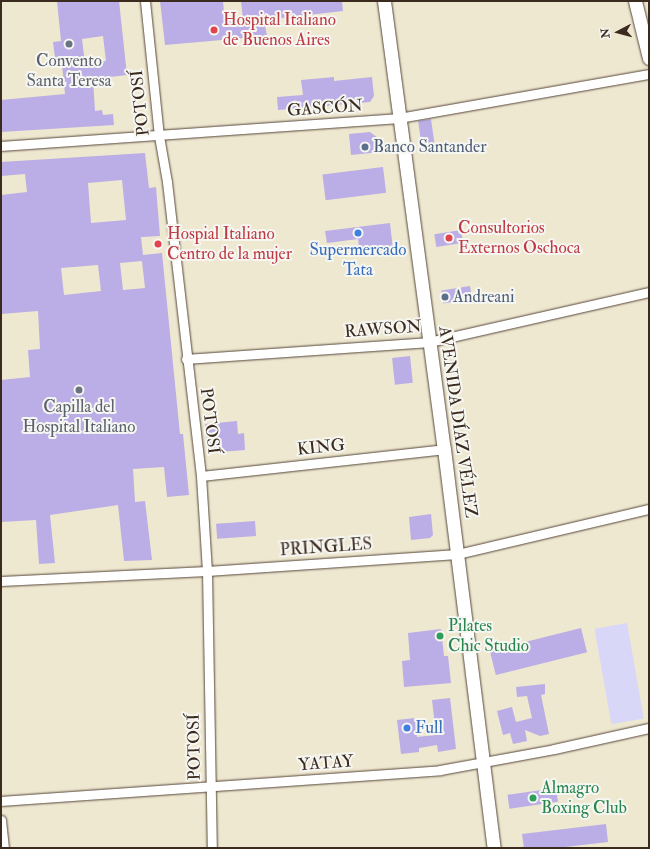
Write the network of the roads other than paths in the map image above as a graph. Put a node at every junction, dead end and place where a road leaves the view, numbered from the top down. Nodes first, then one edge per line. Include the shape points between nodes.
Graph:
1 (146, 1) edge
2 (384, 1) edge
3 (635, 1) edge
4 (649, 58) edge
5 (649, 74) edge
6 (399, 118) junction
7 (158, 136) junction
8 (1, 146) edge
9 (649, 292) edge
10 (429, 342) junction
11 (186, 359) junction
12 (444, 449) junction
13 (201, 476) junction
14 (649, 509) edge
15 (457, 554) junction
16 (207, 571) junction
17 (1, 581) edge
18 (649, 728) edge
19 (483, 763) junction
20 (210, 788) junction
21 (1, 800) edge
22 (1, 820) edge
23 (4, 848) edge
24 (212, 848) edge
25 (494, 848) edge

1 - 7 street, POTOSÍ
2 - 6 main road, AVENIDA DÍAZ VÉLEZ
3 - 4 main road
5 - 6 street, GASCÓN
6 - 7 street, GASCÓN
6 - 10 main road, AVENIDA DÍAZ VÉLEZ
7 - 8 street, GASCÓN
7 - 11 street, POTOSÍ via 167,182
9 - 10 street, RAWSON
10 - 11 street, RAWSON
10 - 12 main road, AVENIDA DÍAZ VÉLEZ
11 - 13 street, POTOSÍ
12 - 13 street, KING
12 - 15 main road, AVENIDA DÍAZ VÉLEZ
13 - 16 street, POTOSÍ
14 - 15 street, PRINGLES
15 - 16 street, PRINGLES
15 - 19 main road, AVENIDA DÍAZ VÉLEZ
16 - 17 street, PRINGLES
16 - 20 street, POTOSÍ
18 - 19 street, YATAY
19 - 20 street, YATAY via 391,775
19 - 25 main road, AVENIDA DÍAZ VÉLEZ
20 - 21 street, YATAY
20 - 24 street, POTOSÍ
22 - 23 street

